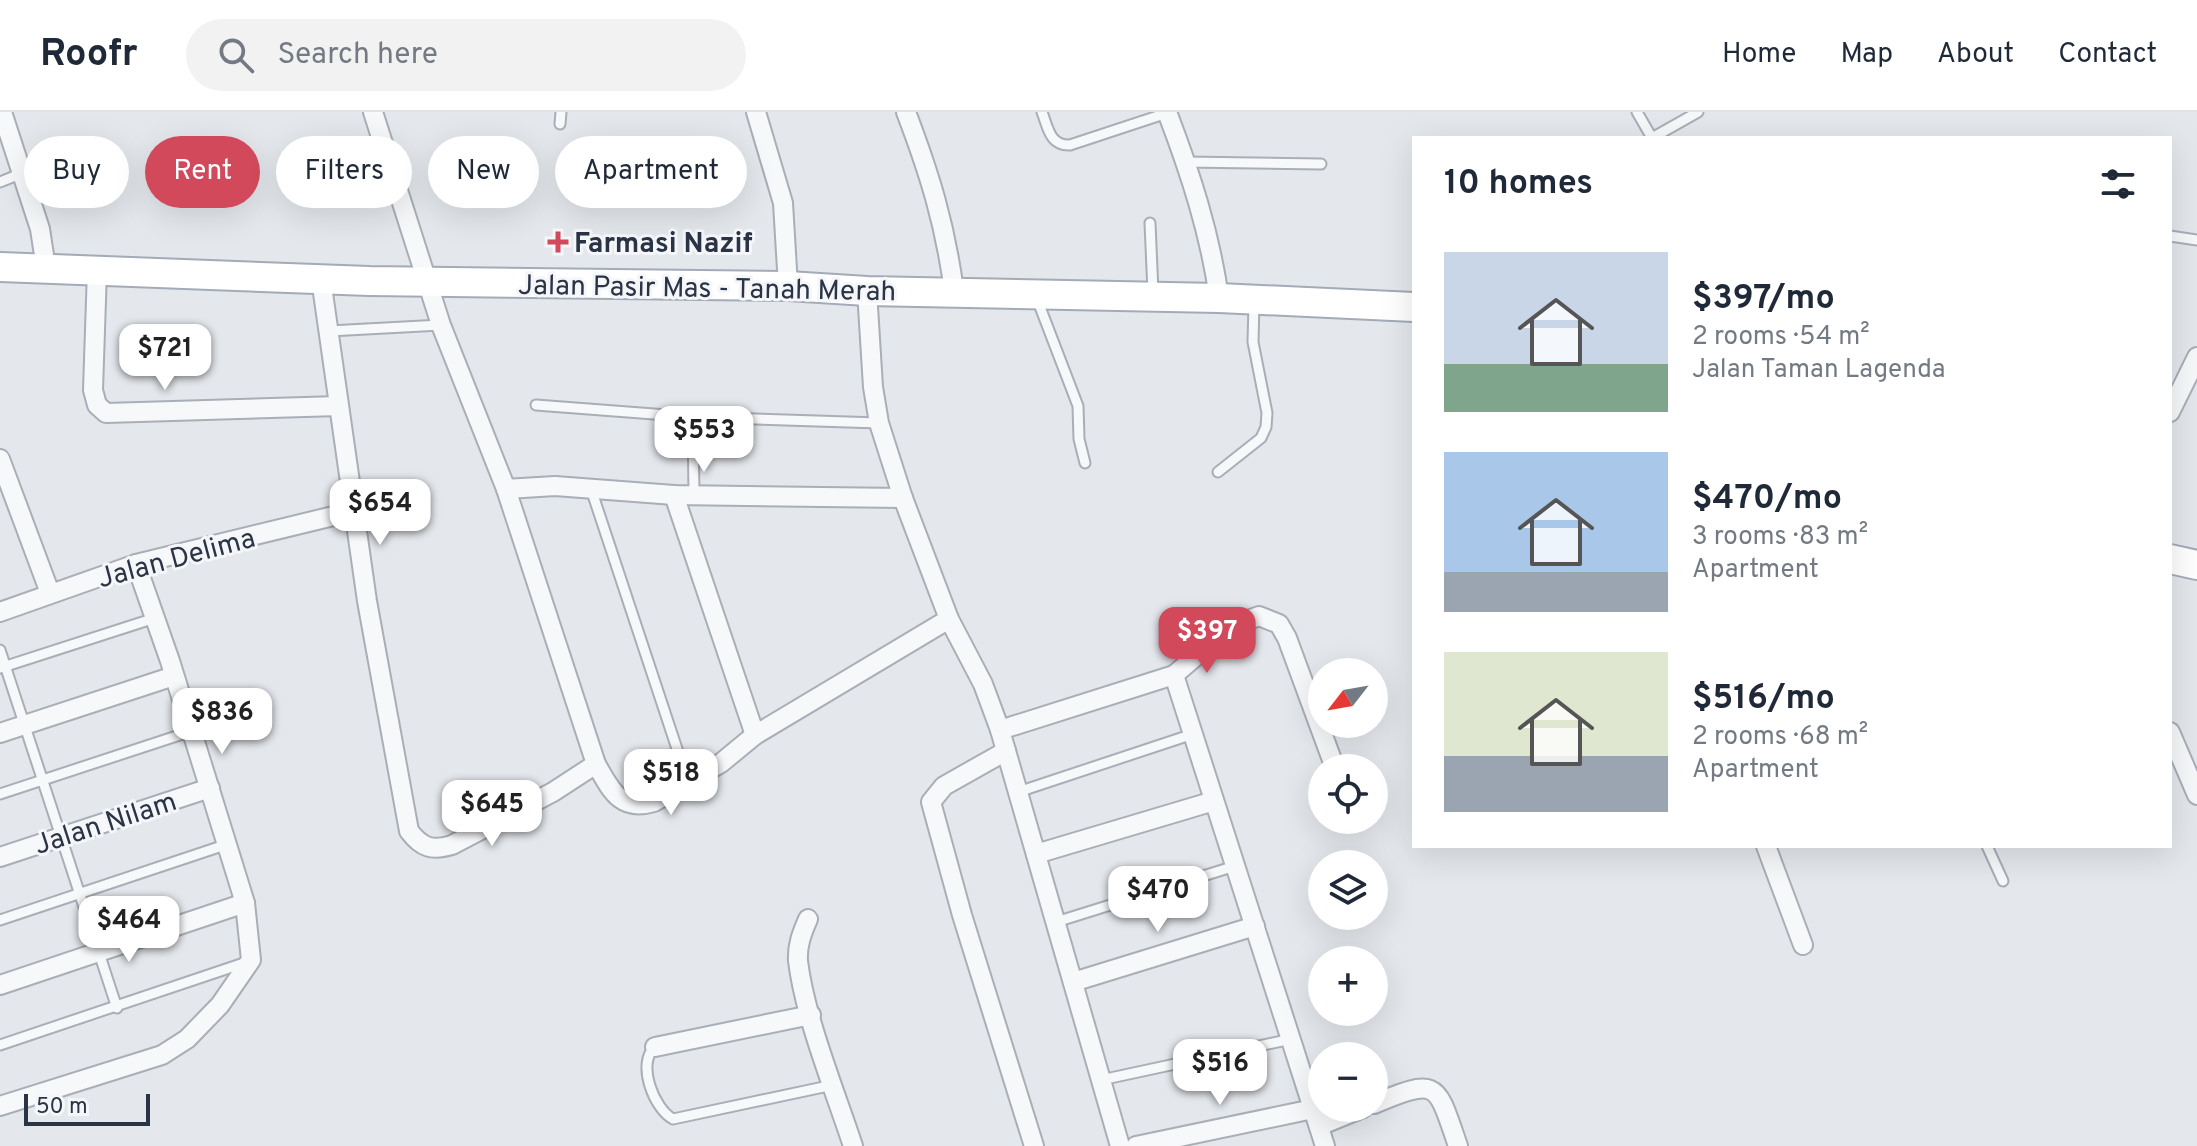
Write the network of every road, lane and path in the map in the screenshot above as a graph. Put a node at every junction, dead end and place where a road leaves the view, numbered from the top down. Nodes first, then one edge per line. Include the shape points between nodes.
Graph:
1 (2, 112) edge
2 (373, 112) edge
3 (561, 112) edge
4 (756, 112) edge
5 (906, 112) edge
6 (1042, 112) edge
7 (1637, 112) edge
8 (1698, 112) edge
9 (1167, 113) edge
10 (560, 124) dead end
11 (1651, 136) edge
12 (1656, 136) edge
13 (1186, 162) junction
14 (1321, 164) dead end
15 (20, 174) junction
16 (0, 182) edge
17 (1150, 223) dead end
18 (2172, 236) edge
19 (2197, 240) edge
20 (0, 267) edge
21 (46, 268) junction
22 (97, 270) junction
23 (321, 279) junction
24 (429, 282) junction
25 (788, 286) junction
26 (867, 291) junction
27 (954, 291) junction
28 (1034, 293) junction
29 (1153, 296) junction
30 (1219, 298) junction
31 (1254, 299) junction
32 (1412, 307) edge
33 (441, 325) junction
34 (329, 331) junction
35 (2197, 357) edge
36 (536, 405) dead end
37 (339, 406) junction
38 (2172, 408) edge
39 (693, 417) junction
40 (879, 423) junction
41 (0, 459) edge
42 (1085, 463) dead end
43 (1218, 472) dead end
44 (506, 489) junction
45 (591, 489) junction
46 (674, 495) junction
47 (694, 495) junction
48 (903, 498) junction
49 (354, 511) junction
50 (2172, 559) edge
51 (136, 564) junction
52 (2197, 565) edge
53 (50, 593) junction
54 (0, 612) edge
55 (155, 618) junction
56 (949, 619) junction
57 (0, 650) edge
58 (3, 668) edge
59 (1174, 675) junction
60 (174, 676) junction
61 (25, 726) junction
62 (1000, 730) junction
63 (192, 731) junction
64 (0, 733) edge
65 (1193, 734) junction
66 (755, 735) junction
67 (2172, 737) edge
68 (1006, 751) junction
69 (1330, 754) edge
70 (596, 764) junction
71 (43, 781) junction
72 (688, 782) junction
73 (210, 788) junction
74 (1018, 792) junction
75 (0, 794) edge
76 (2197, 795) edge
77 (1214, 801) junction
78 (61, 837) junction
79 (228, 844) junction
80 (1767, 848) edge
81 (1988, 848) edge
82 (1036, 854) junction
83 (0, 857) edge
84 (1235, 866) junction
85 (2003, 881) dead end
86 (78, 893) junction
87 (245, 903) junction
88 (808, 919) dead end
89 (0, 920) edge
90 (1056, 922) junction
91 (1255, 926) junction
92 (1803, 945) dead end
93 (98, 952) junction
94 (251, 960) junction
95 (1073, 982) junction
96 (0, 985) edge
97 (117, 1008) junction
98 (811, 1015) junction
99 (1291, 1039) junction
100 (0, 1045) edge
101 (655, 1047) joint
102 (1101, 1080) junction
103 (833, 1085) junction
104 (1308, 1093) edge
105 (1388, 1098) edge
106 (0, 1106) edge
107 (1308, 1119) edge
108 (1317, 1122) edge
109 (853, 1146) edge
110 (1034, 1146) edge
111 (1120, 1146) edge
112 (1136, 1146) edge
113 (1325, 1146) edge
114 (1458, 1146) edge

1 - 15 street
2 - 24 street
3 - 10 lane
4 - 25 street via 783,203
5 - 27 street via 946,234
6 - 9 lane via 1050,135 1061,146
7 - 11 lane
8 - 12 lane
9 - 13 street
13 - 14 lane
13 - 30 street via 1213,255
15 - 16 lane
15 - 21 street via 40,229
17 - 29 lane
18 - 19 lane
20 - 21 main road, Jalan Pasir Mas - Tanah Merah
21 - 22 main road, Jalan Pasir Mas - Tanah Merah
22 - 23 main road, Jalan Pasir Mas - Tanah Merah
22 - 37 street via 93,390 106,413
23 - 24 main road, Jalan Pasir Mas - Tanah Merah
23 - 34 street
24 - 25 main road, Jalan Pasir Mas - Tanah Merah
24 - 33 street
25 - 26 main road, Jalan Pasir Mas - Tanah Merah
26 - 27 main road, Jalan Pasir Mas - Tanah Merah
26 - 40 street
27 - 28 main road, Jalan Pasir Mas - Tanah Merah
28 - 29 main road, Jalan Pasir Mas - Tanah Merah
28 - 42 lane via 1078,406
29 - 30 main road, Jalan Pasir Mas - Tanah Merah
30 - 31 main road, Jalan Pasir Mas - Tanah Merah
31 - 32 main road, Jalan Pasir Mas - Tanah Merah
31 - 43 lane via 1253,342 1266,427 1261,438
33 - 34 lane
33 - 44 street
34 - 37 street
35 - 38 street
36 - 39 lane
37 - 49 street
39 - 40 lane
39 - 47 lane
40 - 48 street
41 - 53 street
44 - 45 street
44 - 70 street
45 - 46 street
45 - 72 lane
46 - 47 street
46 - 66 street
47 - 48 street
48 - 56 street
49 - 51 street, Jalan Delima
49 - 70 street via 405,819 415,839 436,850 452,845
50 - 52 main road
51 - 53 street, Jalan Delima
51 - 55 street
53 - 54 street, Jalan Delima
55 - 58 lane
55 - 60 street
56 - 62 street
56 - 66 street
57 - 58 lane
58 - 61 lane
59 - 62 street
59 - 65 street
59 - 69 street via 1230,627 1259,616 1270,618 1287,638
60 - 61 street
60 - 63 street
61 - 64 street
61 - 71 lane
62 - 68 street
63 - 71 lane
63 - 73 street
65 - 74 lane
65 - 77 street
66 - 72 street
67 - 76 street
68 - 74 street
68 - 110 street via 944,786 931,802
70 - 72 street via 612,791 633,805 654,802
71 - 75 lane
71 - 78 lane
73 - 78 street, Jalan Nilam
73 - 79 street
74 - 82 street
77 - 82 street
77 - 84 street
78 - 83 street, Jalan Nilam
78 - 86 lane
79 - 86 lane
79 - 87 street
80 - 92 street
81 - 85 lane
82 - 90 street
84 - 90 lane
84 - 91 street
86 - 89 lane
86 - 93 lane
87 - 93 street
87 - 94 street
88 - 98 street via 799,938 798,960
90 - 95 street
91 - 95 street
91 - 99 street
93 - 96 street
93 - 97 lane
94 - 97 lane
94 - 106 street via 220,1005 187,1039 162,1055
95 - 102 street
97 - 100 lane
98 - 101 street
98 - 103 street
99 - 102 lane
99 - 104 street
101 - 103 lane via 646,1064 656,1104 673,1119
102 - 111 street
103 - 109 street
105 - 114 street via 1410,1089 1431,1089 1443,1104
107 - 112 street
108 - 113 street

